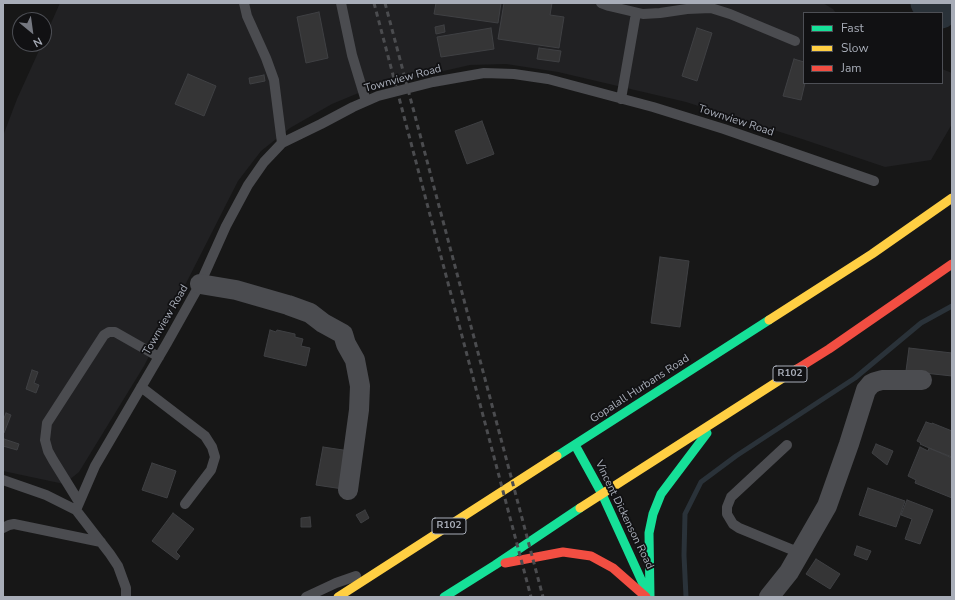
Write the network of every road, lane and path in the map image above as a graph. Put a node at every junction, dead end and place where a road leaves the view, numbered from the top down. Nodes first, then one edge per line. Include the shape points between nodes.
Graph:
1 (244, 3) edge
2 (342, 3) edge
3 (601, 3) edge
4 (636, 12) junction
5 (795, 41) dead end
6 (621, 99) junction
7 (366, 101) junction
8 (282, 143) junction
9 (874, 181) dead end
10 (952, 198) edge
11 (952, 264) edge
12 (200, 284) junction
13 (159, 357) junction
14 (922, 380) dead end
15 (141, 387) junction
16 (716, 421) junction
17 (575, 445) junction
18 (787, 445) dead end
19 (3, 480) edge
20 (348, 490) dead end
21 (602, 494) junction
22 (185, 504) dead end
23 (78, 506) junction
24 (3, 528) edge
25 (101, 542) junction
26 (800, 553) junction
27 (495, 565) junction
28 (385, 567) junction
29 (126, 597) edge
30 (306, 597) edge
31 (338, 597) edge
32 (444, 597) edge
33 (648, 597) edge
34 (769, 597) edge

1 - 8 lane via 274,80
2 - 7 lane via 352,54
3 - 4 lane
4 - 5 lane via 660,14 711,8
4 - 6 lane
6 - 7 lane, Townview Road via 548,79 484,73 432,82
6 - 9 lane, Townview Road via 724,129
7 - 8 lane, Townview Road
8 - 12 lane, Townview Road via 264,162 248,185
10 - 17 main road, Gopalall Hurbans Road / R102 via 872,254
11 - 16 main road, R102 via 829,349
12 - 13 lane, Townview Road
12 - 20 street via 236,290 288,305 310,313 343,334 355,360 360,386
13 - 15 lane, Townview Road
13 - 23 lane via 115,332 109,332 104,335 47,423 45,440 48,451
14 - 26 street via 882,380 871,384 866,390 827,506
15 - 22 lane via 205,436 212,446 215,457 211,470
15 - 23 lane, Townview Road via 95,466
16 - 21 main road, R102
16 - 33 main road via 661,494 653,514 649,533
17 - 21 main road, Vincent Dickenson Road
17 - 28 main road, Gopalall Hurbans Road / R102
18 - 26 lane via 731,497 727,514 733,524 740,528
19 - 23 lane
21 - 27 main road, R102
21 - 33 main road, Vincent Dickenson Road
23 - 25 lane
24 - 25 lane via 14,524
25 - 29 lane via 122,574
26 - 34 street
27 - 32 main road, R102
27 - 33 main road via 563,552 591,556 614,568
28 - 30 lane via 336,583
28 - 31 main road, Gopalall Hurbans Road / R102

